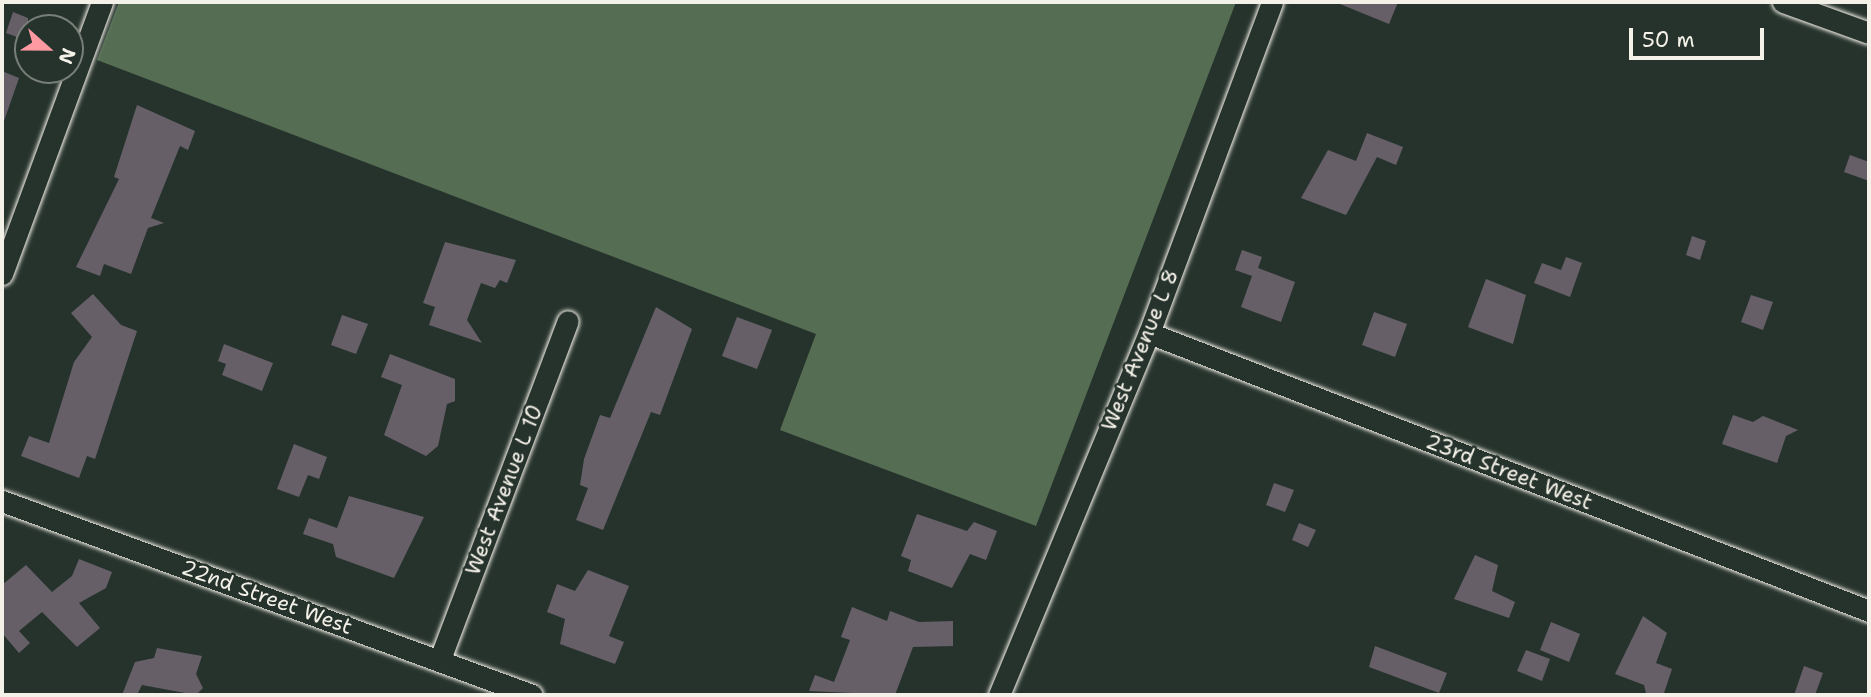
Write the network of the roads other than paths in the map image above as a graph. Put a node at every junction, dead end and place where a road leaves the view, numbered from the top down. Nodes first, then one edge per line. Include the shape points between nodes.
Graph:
1 (102, 2) edge
2 (1272, 2) edge
3 (1783, 2) edge
4 (1869, 33) edge
5 (2, 274) edge
6 (568, 321) dead end
7 (1149, 333) junction
8 (2, 501) edge
9 (1869, 611) edge
10 (440, 659) junction
11 (532, 695) edge
12 (999, 695) edge

1 - 5 street
2 - 7 street, West Avenue L 8
3 - 4 street
6 - 10 street, West Avenue L 10
7 - 9 street, 23rd Street West
7 - 12 street, West Avenue L 8
8 - 10 street, 22nd Street West
10 - 11 street, 22nd Street West

